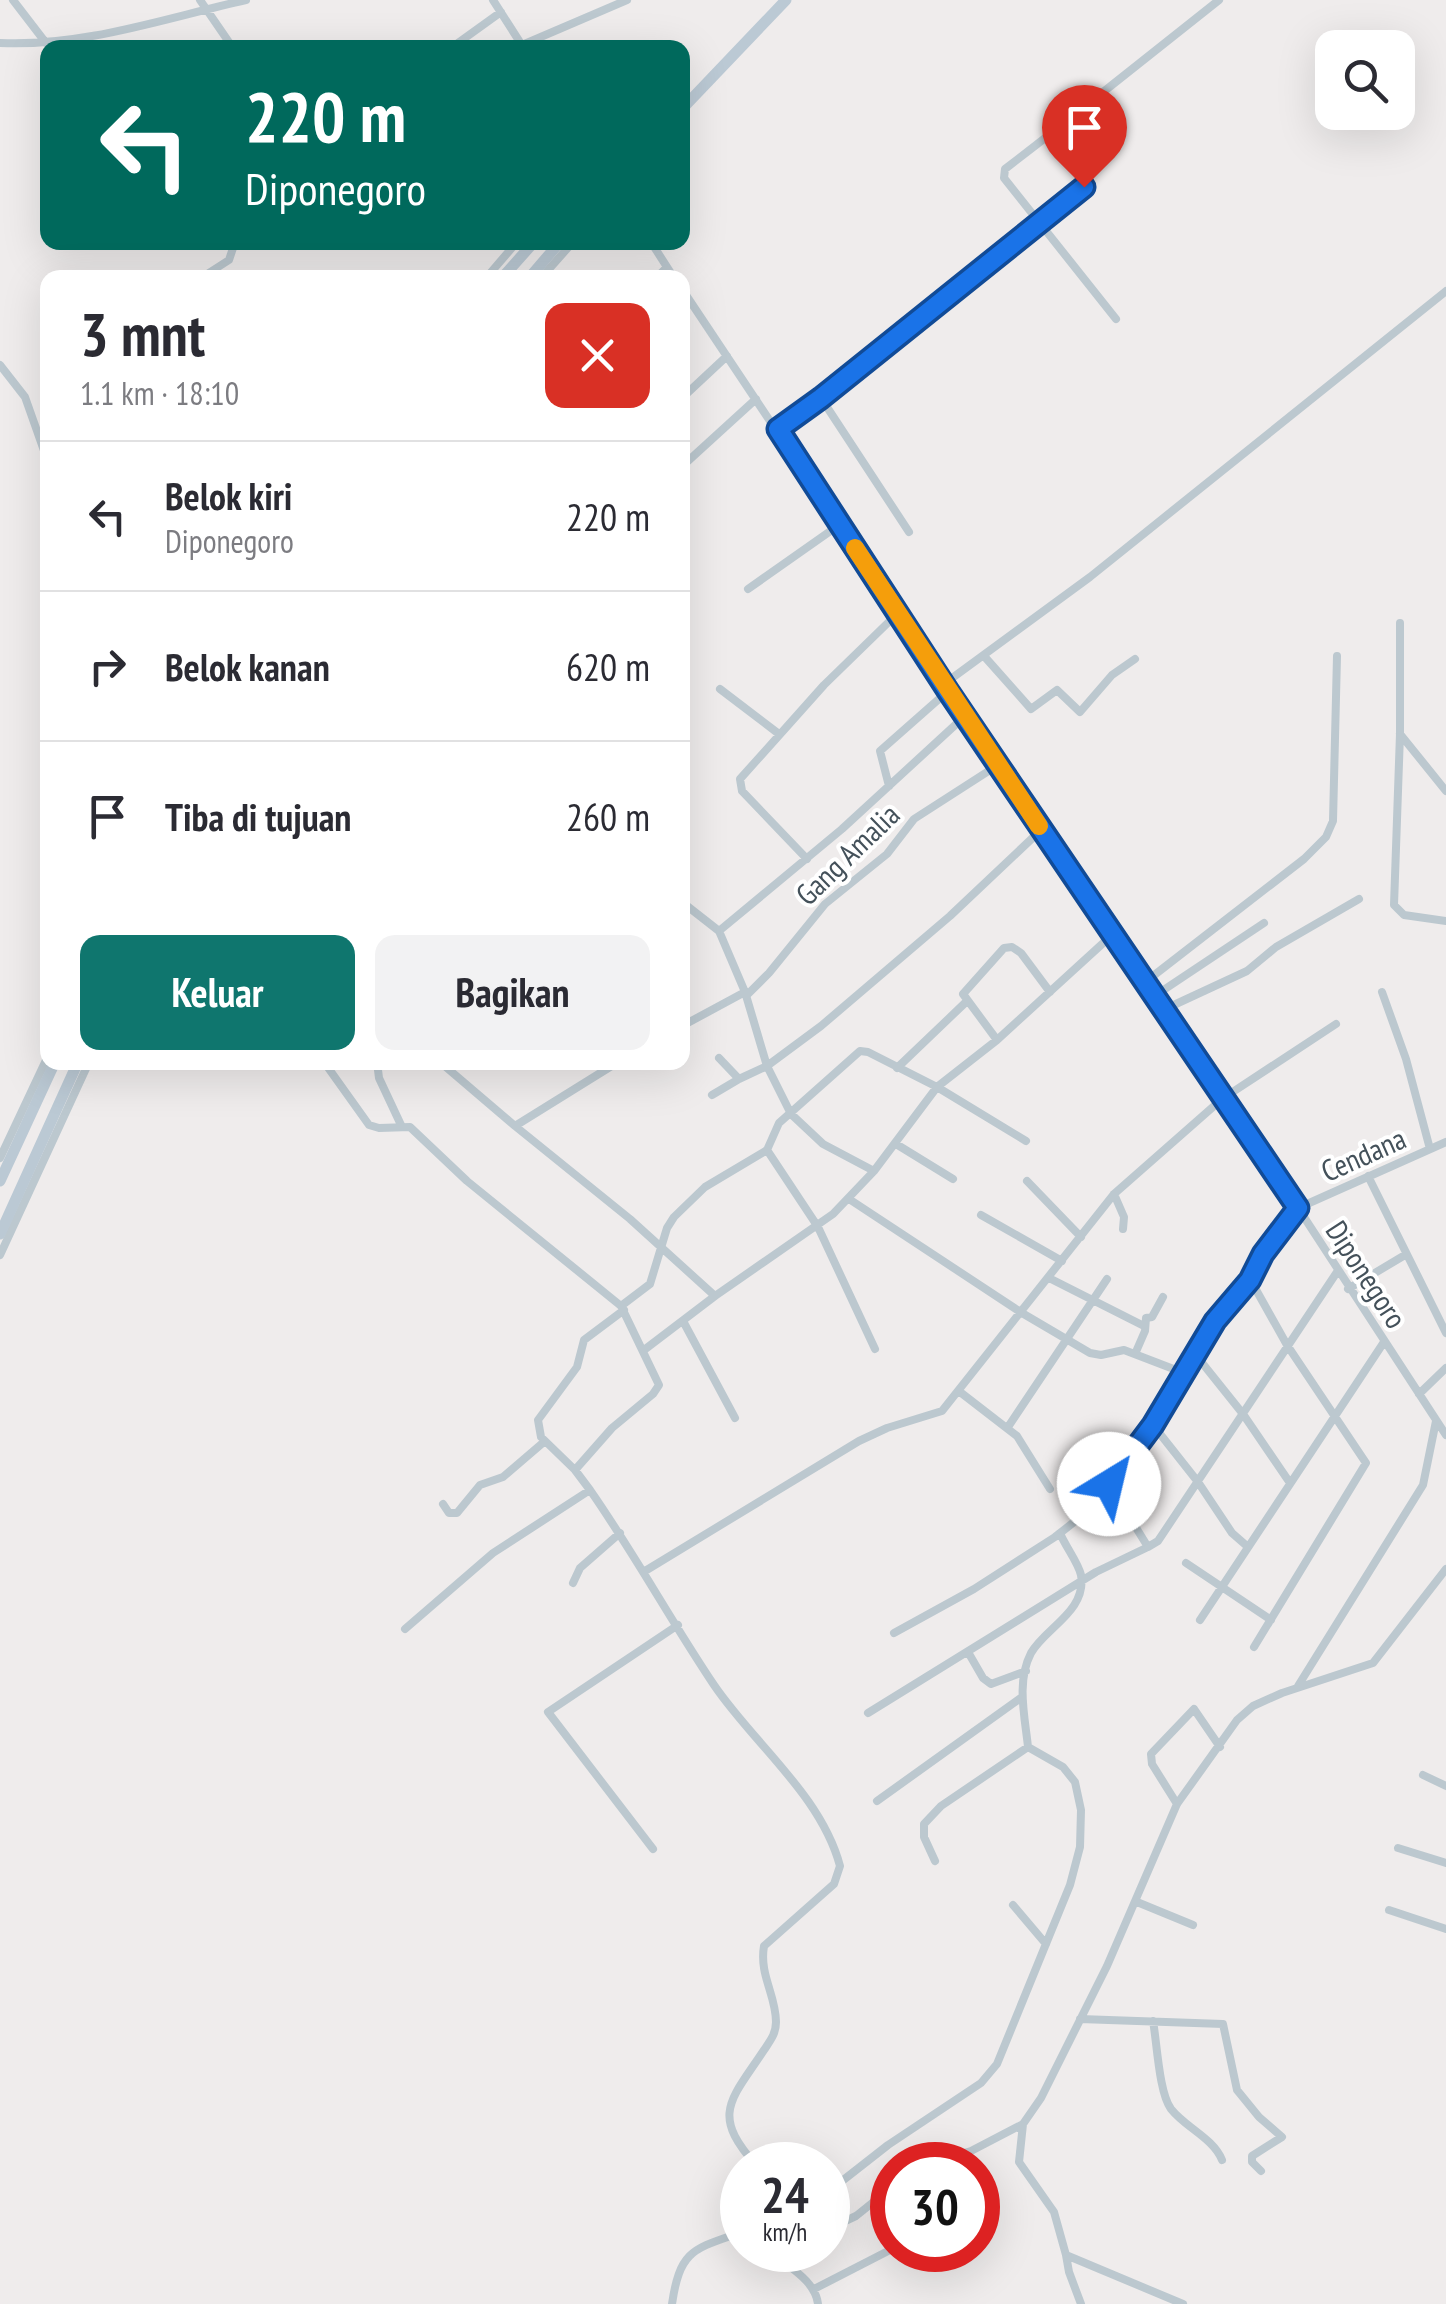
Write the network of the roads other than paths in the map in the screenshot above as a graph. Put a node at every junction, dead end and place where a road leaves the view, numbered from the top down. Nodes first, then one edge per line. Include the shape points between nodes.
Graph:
1 (14, 0) edge
2 (200, 0) edge
3 (246, 0) edge
4 (493, 0) edge
5 (627, 0) edge
6 (786, 0) edge
7 (1220, 0) edge
8 (206, 9) junction
9 (501, 12) junction
10 (92, 36) junction
11 (44, 40) edge
12 (66, 40) edge
13 (94, 40) edge
14 (228, 40) edge
15 (462, 40) edge
16 (519, 40) edge
17 (537, 40) edge
18 (0, 43) edge
19 (40, 43) edge
20 (690, 102) edge
21 (1049, 135) junction
22 (1039, 224) junction
23 (232, 250) edge
24 (511, 250) edge
25 (527, 250) edge
26 (553, 250) edge
27 (566, 250) edge
28 (656, 250) edge
29 (667, 267) junction
30 (213, 270) edge
31 (493, 270) edge
32 (509, 270) edge
33 (536, 270) edge
34 (548, 270) edge
35 (664, 270) edge
36 (669, 270) edge
37 (1446, 291) edge
38 (690, 301) edge
39 (1116, 318) dead end
40 (728, 356) junction
41 (0, 365) edge
42 (690, 391) edge
43 (821, 398) junction
44 (756, 400) junction
45 (778, 429) junction
46 (40, 439) edge
47 (690, 459) edge
48 (839, 525) junction
49 (909, 532) dead end
50 (748, 588) dead end
51 (899, 612) junction
52 (1400, 622) dead end
53 (984, 656) junction
54 (1336, 656) dead end
55 (1135, 659) dead end
56 (946, 687) junction
57 (720, 689) dead end
58 (965, 716) junction
59 (778, 734) junction
60 (1400, 734) junction
61 (998, 764) junction
62 (889, 786) junction
63 (1446, 791) edge
64 (1042, 830) junction
65 (806, 858) junction
66 (1359, 898) dead end
67 (690, 908) edge
68 (1446, 921) edge
69 (1264, 923) dead end
70 (719, 931) junction
71 (1112, 935) junction
72 (1144, 983) junction
73 (1050, 992) junction
74 (1382, 992) dead end
75 (745, 994) junction
76 (1154, 996) junction
77 (966, 1002) junction
78 (1163, 1010) junction
79 (690, 1022) edge
80 (1336, 1024) dead end
81 (997, 1040) junction
82 (719, 1058) dead end
83 (768, 1066) junction
84 (897, 1068) junction
85 (41, 1070) edge
86 (51, 1070) edge
87 (74, 1070) edge
88 (85, 1070) edge
89 (330, 1070) edge
90 (378, 1070) edge
91 (449, 1070) edge
92 (605, 1070) edge
93 (739, 1079) junction
94 (937, 1087) junction
95 (712, 1096) dead end
96 (1222, 1099) junction
97 (791, 1114) junction
98 (401, 1125) junction
99 (514, 1126) junction
100 (1026, 1141) dead end
101 (1446, 1142) edge
102 (896, 1144) junction
103 (1430, 1148) junction
104 (767, 1150) junction
105 (0, 1158) edge
106 (874, 1171) junction
107 (1368, 1176) junction
108 (953, 1178) dead end
109 (1026, 1180) dead end
110 (0, 1181) edge
111 (1114, 1194) junction
112 (849, 1199) junction
113 (1298, 1208) junction
114 (981, 1215) dead end
115 (818, 1227) junction
116 (1124, 1228) dead end
117 (0, 1234) edge
118 (1080, 1238) junction
119 (660, 1246) junction
120 (0, 1254) edge
121 (1405, 1255) junction
122 (1062, 1261) junction
123 (1337, 1272) junction
124 (1049, 1278) junction
125 (1107, 1279) dead end
126 (1250, 1280) junction
127 (1348, 1288) junction
128 (715, 1296) junction
129 (1162, 1297) dead end
130 (1092, 1302) junction
131 (622, 1308) junction
132 (1022, 1313) junction
133 (683, 1322) junction
134 (1144, 1326) junction
135 (1446, 1333) edge
136 (1067, 1339) junction
137 (1384, 1342) junction
138 (1287, 1345) junction
139 (875, 1349) dead end
140 (644, 1350) junction
141 (1134, 1354) junction
142 (1195, 1354) junction
143 (1446, 1368) edge
144 (1184, 1374) junction
145 (960, 1392) junction
146 (1419, 1394) junction
147 (1243, 1414) junction
148 (1335, 1415) junction
149 (734, 1418) dead end
150 (1436, 1420) junction
151 (1153, 1425) junction
152 (1008, 1427) junction
153 (1446, 1434) edge
154 (545, 1441) junction
155 (575, 1470) junction
156 (1198, 1482) junction
157 (1290, 1482) junction
158 (1109, 1484) junction
159 (1050, 1489) dead end
160 (590, 1490) junction
161 (442, 1504) dead end
162 (620, 1533) junction
163 (1060, 1533) junction
164 (1248, 1547) junction
165 (1148, 1548) junction
166 (1186, 1563) dead end
167 (1446, 1569) edge
168 (645, 1571) junction
169 (1080, 1582) junction
170 (573, 1583) dead end
171 (1221, 1588) junction
172 (1200, 1620) dead end
173 (1271, 1620) junction
174 (678, 1624) junction
175 (405, 1629) dead end
176 (894, 1633) dead end
177 (1254, 1648) dead end
178 (968, 1652) junction
179 (1026, 1671) junction
180 (1298, 1686) junction
181 (1022, 1697) junction
182 (868, 1712) dead end
183 (1028, 1747) junction
184 (1220, 1747) junction
185 (1423, 1775) dead end
186 (1446, 1786) edge
187 (877, 1801) dead end
188 (1178, 1804) junction
189 (1398, 1848) dead end
190 (653, 1849) dead end
191 (935, 1861) dead end
192 (1446, 1863) edge
193 (1137, 1902) junction
194 (1014, 1905) dead end
195 (1389, 1910) dead end
196 (1194, 1924) dead end
197 (1446, 1929) edge
198 (1046, 1944) junction
199 (1080, 2019) junction
200 (1153, 2022) junction
201 (1023, 2124) junction
202 (737, 2142) edge
203 (988, 2142) edge
204 (1222, 2160) dead end
205 (1261, 2171) dead end
206 (850, 2176) edge
207 (720, 2241) edge
208 (1066, 2256) junction
209 (870, 2261) edge
210 (794, 2272) edge
211 (814, 2289) junction
212 (672, 2304) edge
213 (818, 2304) edge
214 (1081, 2304) edge
215 (1184, 2304) edge

1 - 11 street
2 - 8 street
3 - 8 street
4 - 9 street
5 - 17 street
6 - 20 street
7 - 21 street
8 - 10 street
8 - 14 street
9 - 15 street
9 - 16 street
10 - 12 street
10 - 13 street
18 - 19 street
21 - 22 street via 1084,184
21 - 22 street via 1004,171
22 - 39 street
22 - 43 street
23 - 30 street
24 - 31 street
25 - 32 street
26 - 33 street
27 - 34 street
28 - 29 street
29 - 35 street
29 - 36 street
37 - 53 street
38 - 40 street, Diponegoro
40 - 42 street
40 - 44 street, Diponegoro
41 - 46 street via 25,397
43 - 45 street
43 - 49 street
44 - 45 street, Diponegoro
44 - 47 street
45 - 48 street, Diponegoro
48 - 50 street
48 - 51 street, Diponegoro
51 - 56 street, Diponegoro
51 - 59 street
52 - 60 street
53 - 55 street via 1031,709 1057,690 1080,712
53 - 56 street
54 - 72 street via 1333,822 1326,838
56 - 58 street, Diponegoro
56 - 62 street via 880,751
57 - 59 street
58 - 61 street, Diponegoro
58 - 62 street
59 - 65 street via 742,774 740,788
60 - 63 street
60 - 68 street via 1394,905 1404,915
61 - 64 street, Diponegoro
61 - 75 street, Gang Amalia via 914,818 888,854 825,904
62 - 65 street
64 - 71 street, Diponegoro
64 - 83 street via 881,976
65 - 70 street
66 - 78 street via 1247,972
67 - 70 street
69 - 76 street
70 - 75 street
71 - 72 street, Diponegoro
71 - 73 street
72 - 76 street, Diponegoro
73 - 77 street via 1021,953 1007,947 964,990
73 - 81 street
74 - 103 street
75 - 79 street, Gang Amalia
75 - 83 street
76 - 78 street, Diponegoro
77 - 81 street
77 - 84 street
78 - 96 street, Diponegoro
80 - 96 street
81 - 94 street
82 - 93 street
83 - 93 street
83 - 97 street
84 - 94 street
84 - 97 street via 860,1051
85 - 105 street
86 - 110 street
87 - 117 street
88 - 120 street
89 - 98 street via 369,1125
90 - 98 street
91 - 99 street
92 - 99 street
93 - 95 street
94 - 100 street
94 - 102 street
96 - 111 street
96 - 113 street, Diponegoro
97 - 104 street
97 - 106 street via 824,1144
98 - 131 street
99 - 119 street
101 - 103 street, Cendana
102 - 106 street
102 - 108 street
103 - 107 street, Cendana
104 - 115 street
104 - 119 street via 691,1199
106 - 112 street
107 - 113 street, Cendana
107 - 121 street
109 - 118 street
111 - 116 street
111 - 118 street
112 - 115 street
112 - 132 street
113 - 123 street, Diponegoro
113 - 126 street
114 - 122 street
115 - 128 street
115 - 139 street
118 - 122 street
119 - 128 street
119 - 131 street via 650,1284
121 - 127 street
121 - 135 street
122 - 124 street
123 - 127 street, Diponegoro
123 - 138 street
124 - 130 street
124 - 132 street
125 - 130 street
126 - 138 street
126 - 142 street
127 - 137 street, Diponegoro
128 - 133 street
129 - 134 street
130 - 134 street
130 - 136 street
131 - 140 street
131 - 154 street via 584,1340 577,1368 538,1420
132 - 136 street
132 - 145 street
133 - 140 street
133 - 149 street
134 - 141 street
136 - 141 street via 1096,1355
136 - 152 street
137 - 146 street, Diponegoro
137 - 148 street
138 - 147 street
138 - 148 street
140 - 155 street via 658,1388
141 - 144 street
142 - 144 street
142 - 147 street
143 - 146 street
144 - 151 street
145 - 152 street
145 - 168 street via 942,1412 859,1441
146 - 150 street, Diponegoro
147 - 156 street
147 - 157 street
148 - 157 street
148 - 173 street via 1366,1467
150 - 153 street, Diponegoro
150 - 180 street via 1423,1485
151 - 156 street
151 - 158 street
152 - 159 street
154 - 155 street
154 - 161 street via 503,1477 480,1485 457,1513
155 - 160 street
156 - 164 street
156 - 165 street
157 - 164 street
158 - 163 street
158 - 165 street
160 - 162 street
160 - 175 street via 492,1554
162 - 168 street
162 - 170 street via 580,1568
163 - 169 street
163 - 176 street
164 - 171 street
165 - 169 street
166 - 171 street
167 - 180 street via 1374,1663
168 - 174 street
169 - 178 street
169 - 179 street via 1071,1610 1034,1648
171 - 172 street
171 - 173 street
173 - 177 street
174 - 190 street via 548,1714
174 - 202 street via 714,1684 811,1806 840,1866 834,1884 764,1946 762,1972 775,2034 727,2116
178 - 179 street via 990,1684
178 - 182 street
179 - 181 street
180 - 184 street via 1253,1706
181 - 183 street
181 - 187 street
183 - 191 street via 927,1820 922,1828
183 - 198 street via 1070,1773 1081,1810 1077,1861
184 - 188 street
184 - 188 street via 1194,1709 1150,1754
185 - 186 street
188 - 193 street
189 - 192 street
193 - 196 street
193 - 199 street
194 - 198 street
195 - 197 street
198 - 206 street via 990,2074
199 - 200 street
199 - 201 street
200 - 204 street via 1166,2100
200 - 205 street via 1225,2027 1237,2090 1282,2137 1252,2156
201 - 203 street
201 - 208 street via 1020,2162 1054,2212
207 - 212 street via 689,2253
208 - 214 street
208 - 215 street
209 - 211 street
210 - 211 street
211 - 213 street

